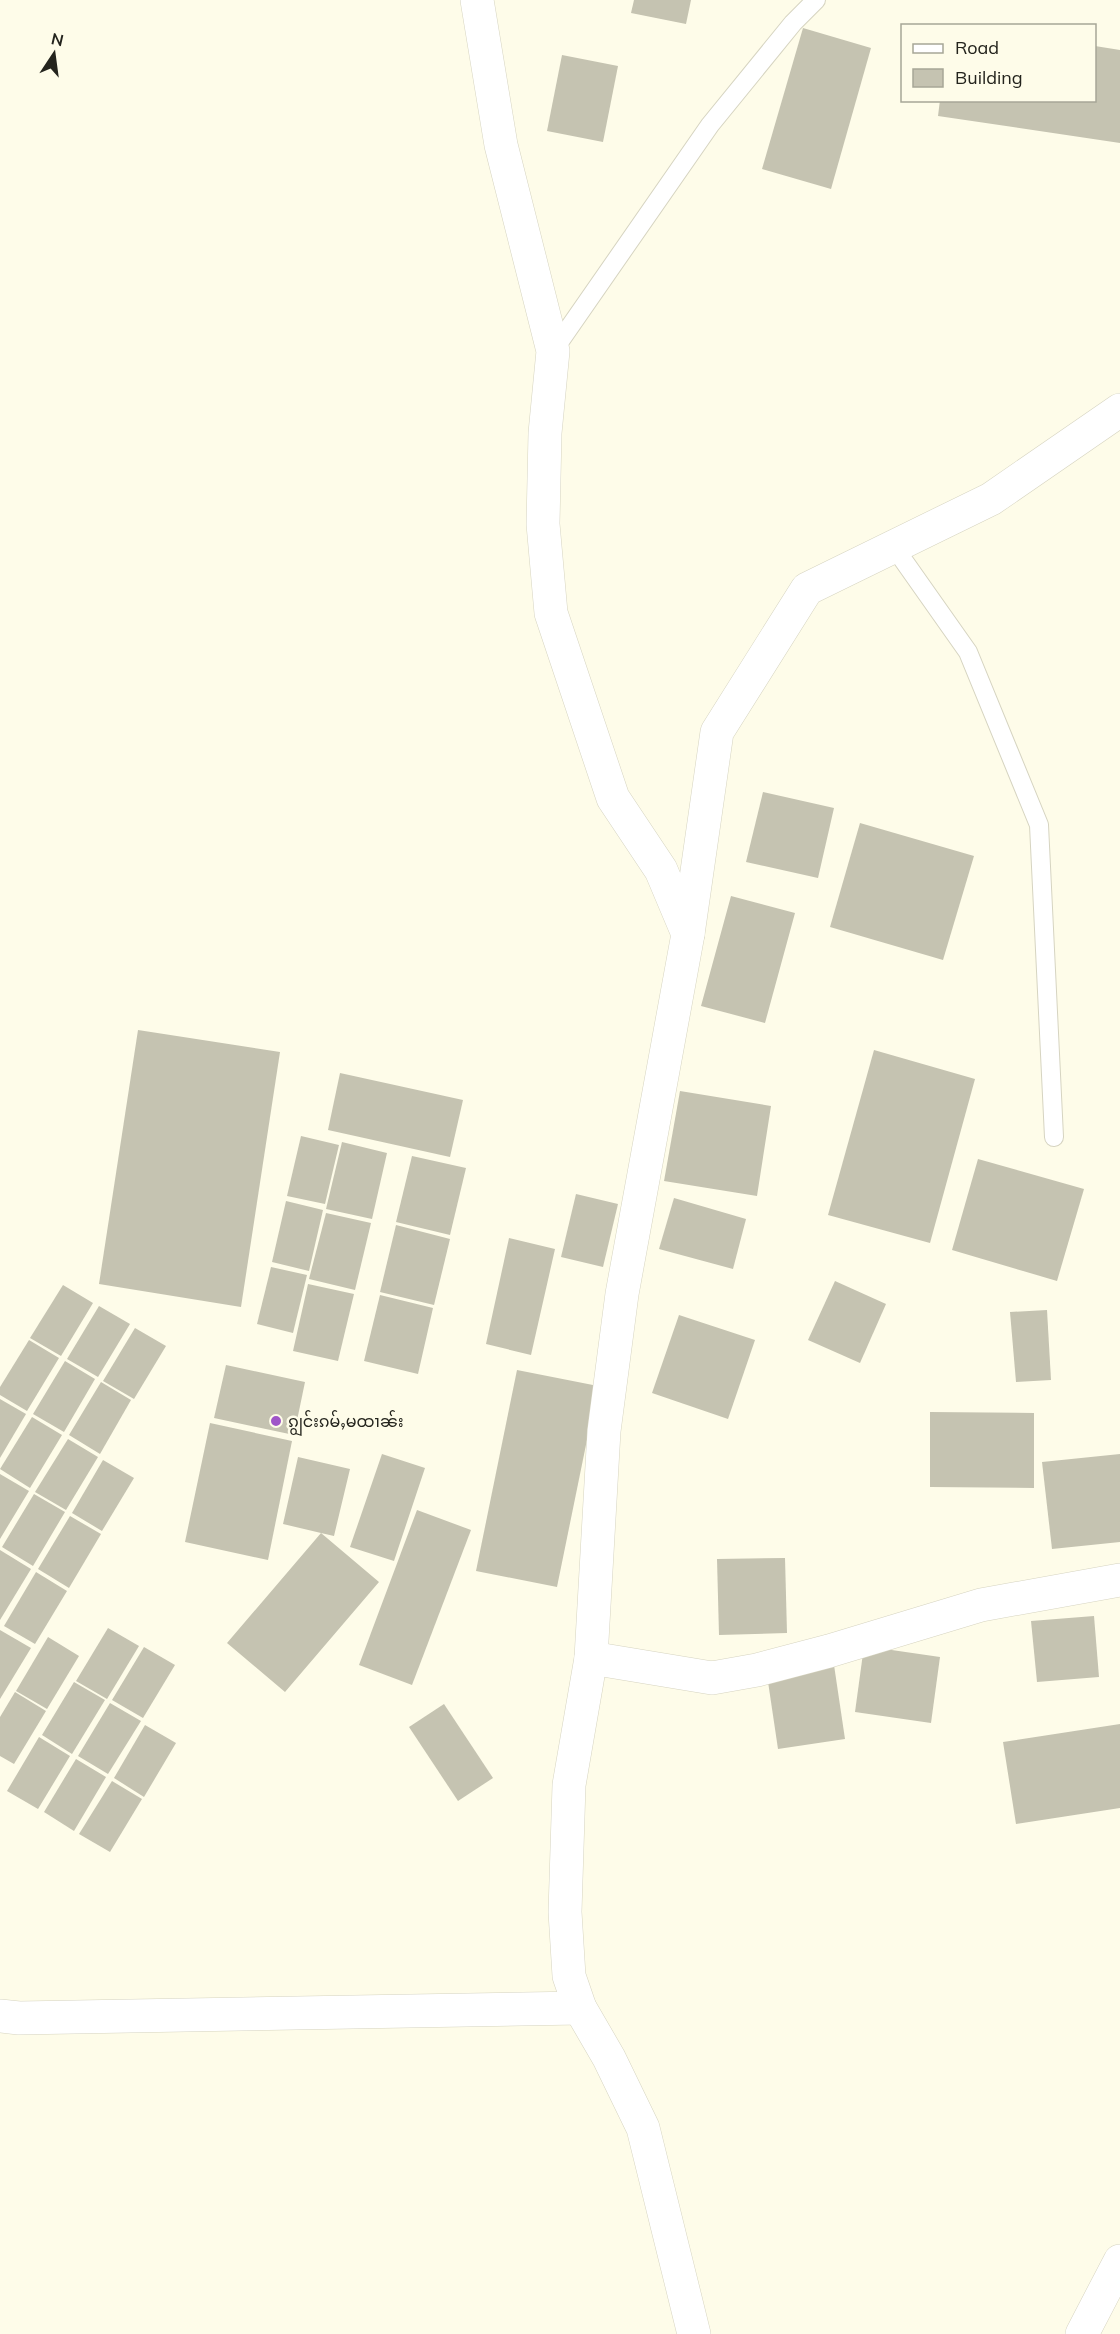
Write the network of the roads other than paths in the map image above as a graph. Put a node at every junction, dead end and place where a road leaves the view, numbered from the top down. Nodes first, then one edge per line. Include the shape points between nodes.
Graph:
1 (477, 0) edge
2 (816, 0) edge
3 (553, 351) junction
4 (1120, 410) edge
5 (894, 547) junction
6 (688, 934) junction
7 (1054, 1137) dead end
8 (1120, 1580) edge
9 (591, 1658) junction
10 (580, 2008) junction
11 (0, 2016) edge
12 (1120, 2261) edge
13 (694, 2334) edge
14 (1082, 2334) edge

1 - 3 street via 501,145
2 - 3 lane via 710,125
3 - 6 street via 545,433 543,524 551,613 613,798 661,870
4 - 5 street via 991,499
5 - 6 street via 807,590 717,732
5 - 7 lane via 968,652 1039,825
6 - 9 street via 622,1294 604,1431
8 - 9 street via 981,1605 829,1651 712,1678
9 - 10 street via 568,1785 565,1912 569,1976
10 - 11 street
10 - 13 street via 643,2128
12 - 14 street

